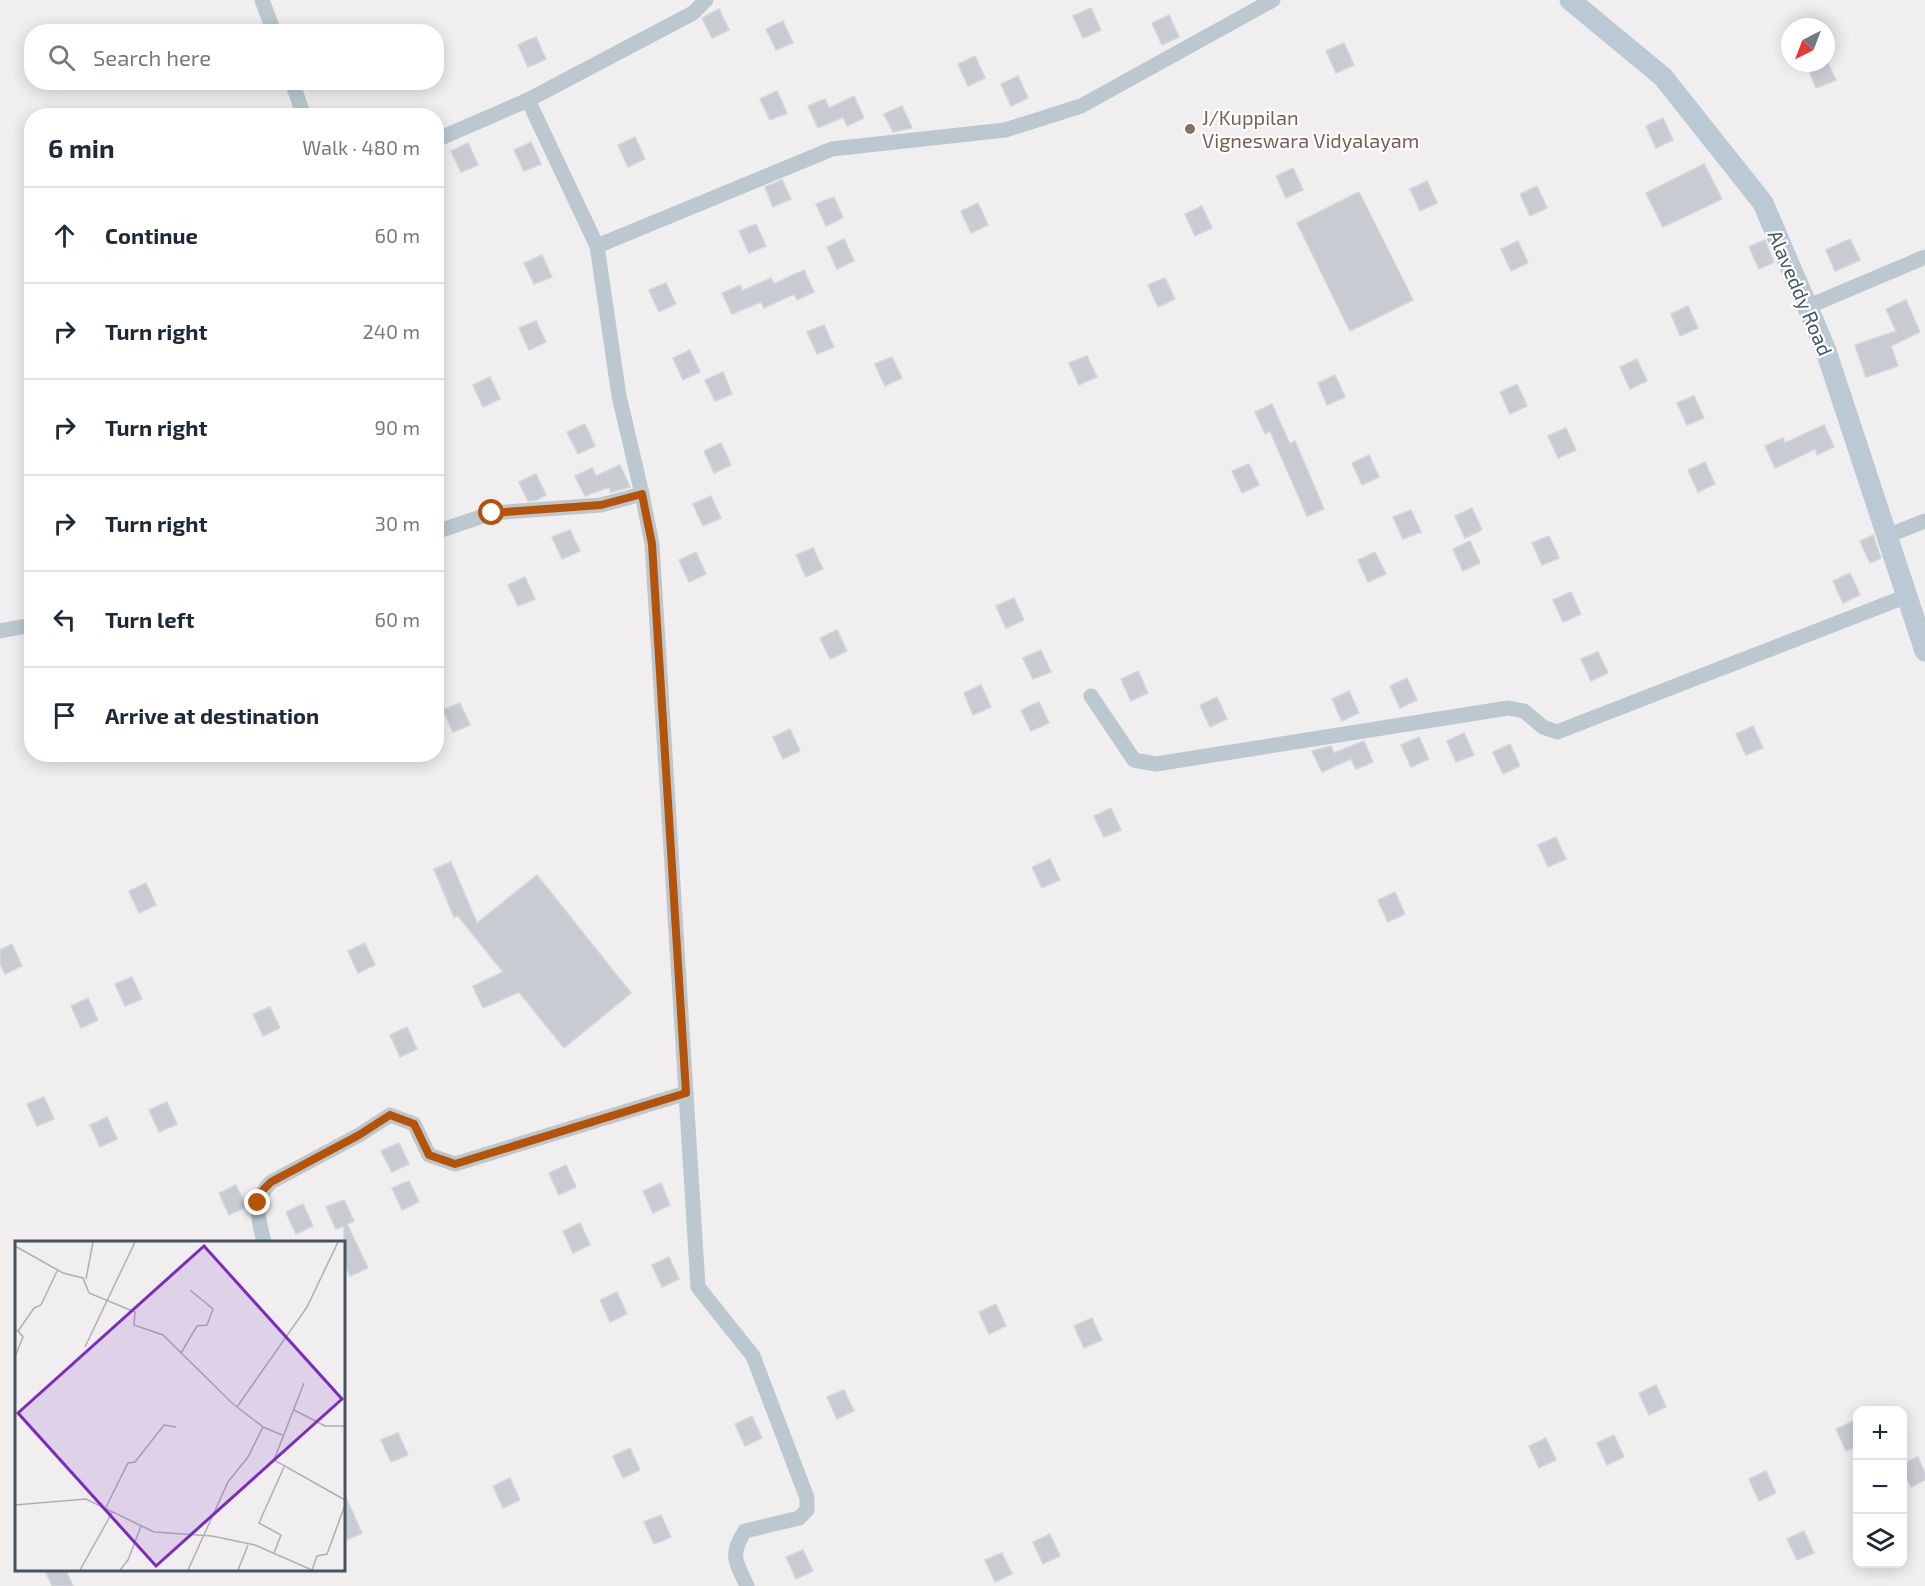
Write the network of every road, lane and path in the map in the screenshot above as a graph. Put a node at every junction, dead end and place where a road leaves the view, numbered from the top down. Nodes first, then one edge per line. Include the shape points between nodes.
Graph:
1 (262, 0) edge
2 (706, 0) edge
3 (1273, 0) edge
4 (1570, 0) edge
5 (271, 24) edge
6 (295, 90) edge
7 (528, 100) junction
8 (301, 108) edge
9 (444, 137) edge
10 (597, 246) junction
11 (1925, 256) edge
12 (1807, 307) junction
13 (642, 494) junction
14 (1925, 521) edge
15 (444, 528) edge
16 (1887, 536) junction
17 (1907, 596) junction
18 (24, 626) edge
19 (0, 631) edge
20 (1925, 651) edge
21 (1091, 696) dead end
22 (686, 1093) junction
23 (264, 1241) edge
24 (747, 1586) edge

1 - 5 street
2 - 7 street via 693,13
3 - 10 street via 1081,106 1005,130 832,149
4 - 12 street, Alaveddy Road via 1663,77 1762,203
6 - 8 street
7 - 9 street
7 - 10 street
10 - 13 street via 619,396
11 - 12 street
12 - 16 street, Alaveddy Road via 1825,348
13 - 15 street via 601,505 492,513
13 - 22 street via 652,544
14 - 16 street
16 - 17 street, Alaveddy Road
17 - 20 street, Alaveddy Road
17 - 21 street via 1557,732 1524,711 1508,708 1155,765 1134,760
18 - 19 street
22 - 23 street via 455,1164 429,1155 414,1124 390,1115 271,1182 258,1203
22 - 24 street via 698,1287 753,1356 807,1498 807,1510 799,1518 745,1531 736,1544 736,1561

